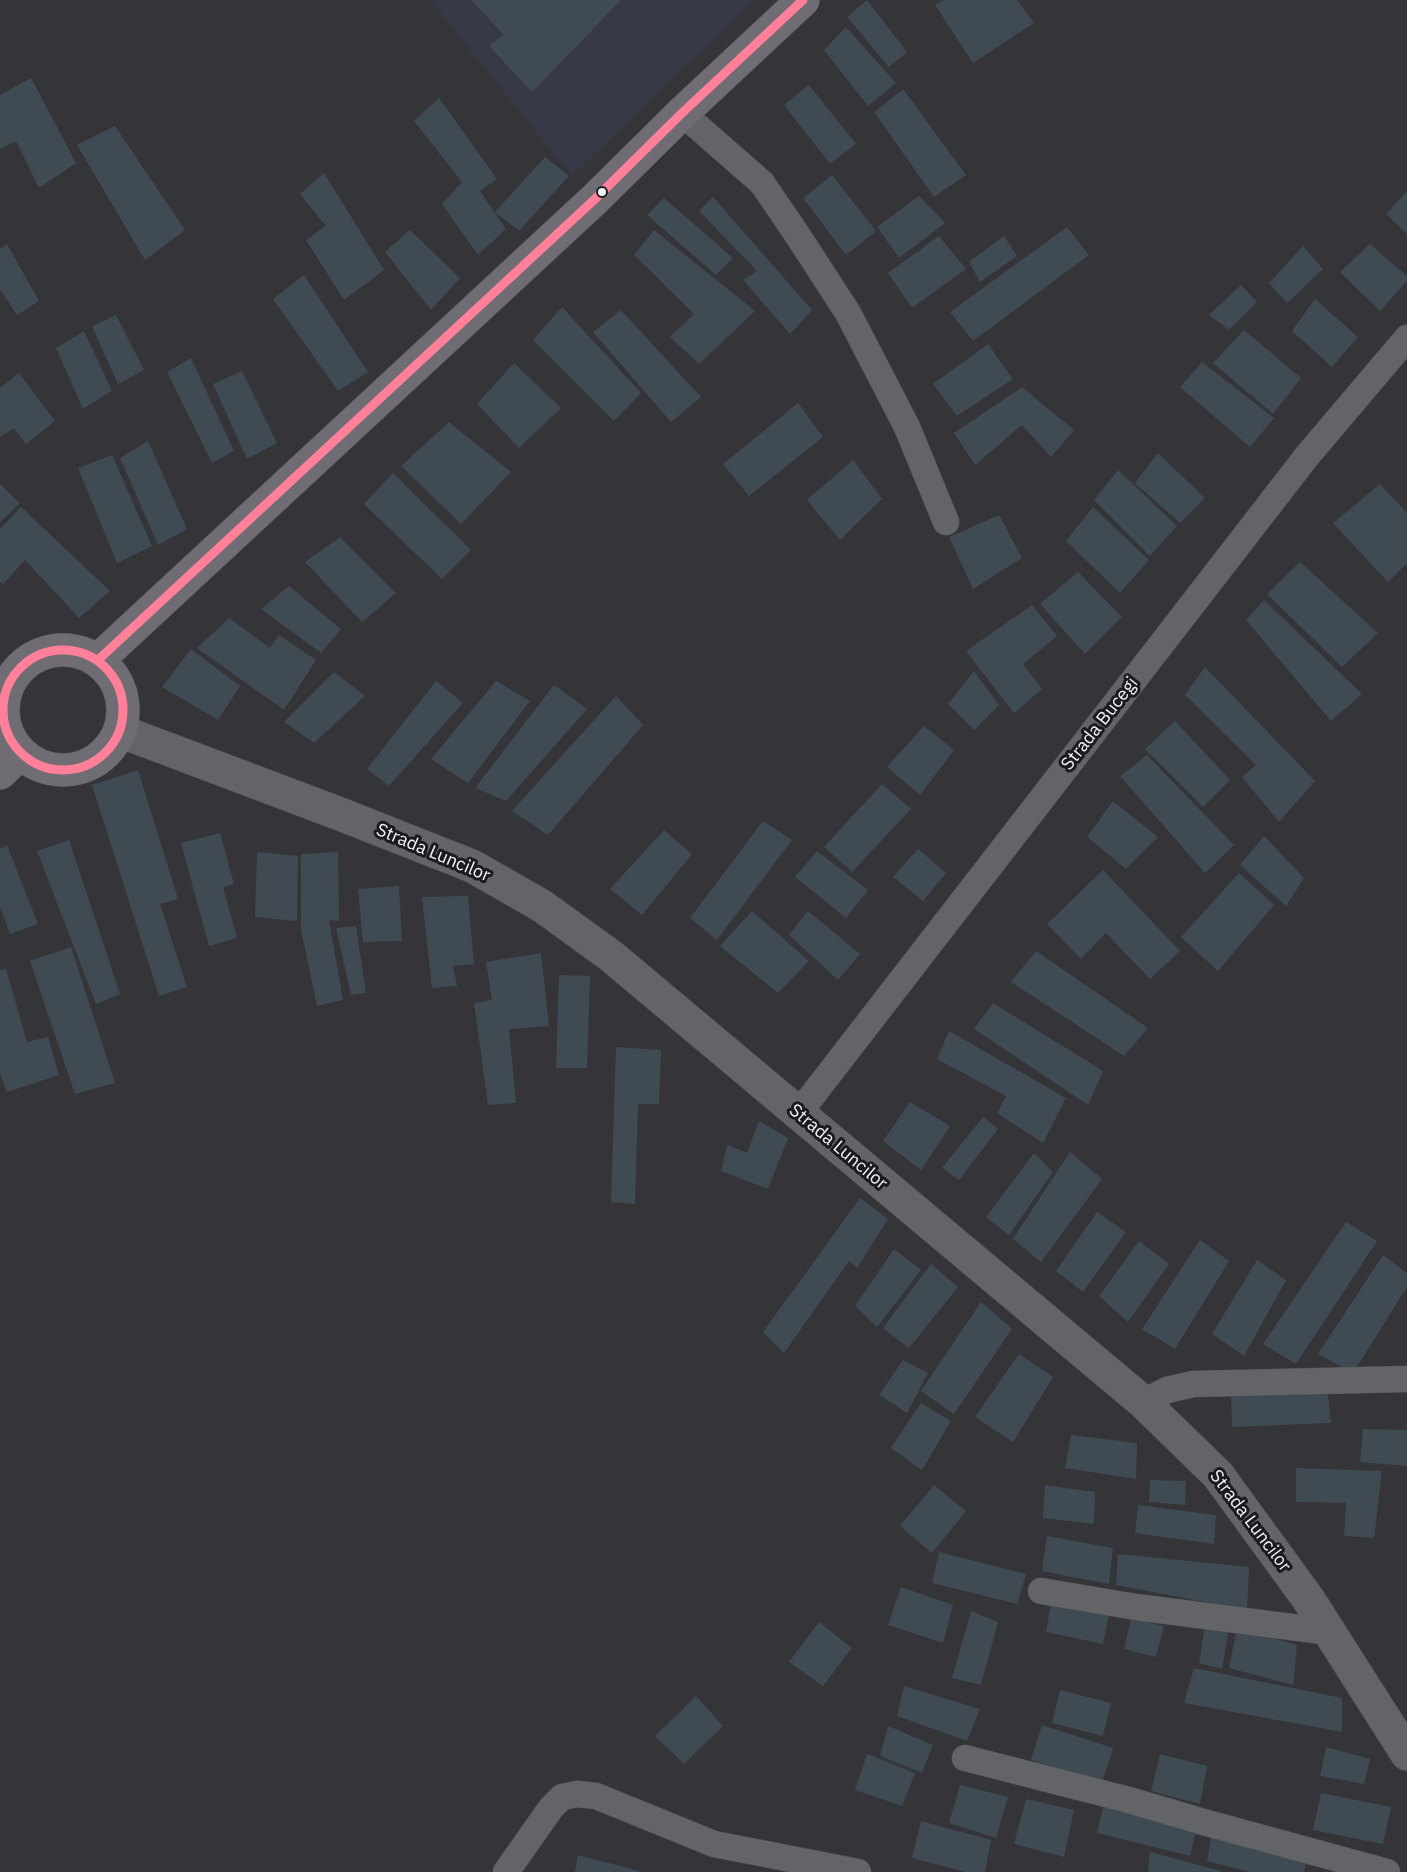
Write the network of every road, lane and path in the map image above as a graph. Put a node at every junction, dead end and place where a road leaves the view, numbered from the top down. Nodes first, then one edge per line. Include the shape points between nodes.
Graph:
1 (803, 0) edge
2 (682, 113) junction
3 (1407, 338) edge
4 (946, 522) dead end
5 (98, 660) junction
6 (6, 678) edge
7 (120, 731) junction
8 (10, 763) edge
9 (798, 1114) junction
10 (1407, 1379) edge
11 (1143, 1402) junction
12 (1041, 1591) dead end
13 (1330, 1632) junction
14 (1407, 1754) edge
15 (965, 1758) dead end
16 (506, 1872) edge
17 (858, 1872) edge
18 (1387, 1872) edge

1 - 2 main road
2 - 4 street via 762,183 848,313 907,427
2 - 5 main road via 595,199
3 - 9 street, Strada Bucegi via 1300,466
5 - 6 main road via 80,652 60,650 40,654
5 - 7 main road via 112,674 121,692 124,712
6 - 8 main road via 3,718 9,737
7 - 8 main road via 110,748 76,769
7 - 9 main road, Strada Luncilor via 472,866 542,906 611,956
9 - 11 main road, Strada Luncilor
10 - 11 street via 1193,1384 1167,1390
11 - 13 main road, Strada Luncilor via 1218,1475
12 - 13 street
13 - 14 main road, Strada Luncilor
15 - 18 street
16 - 17 street via 551,1808 562,1797 577,1794 596,1796 714,1844

